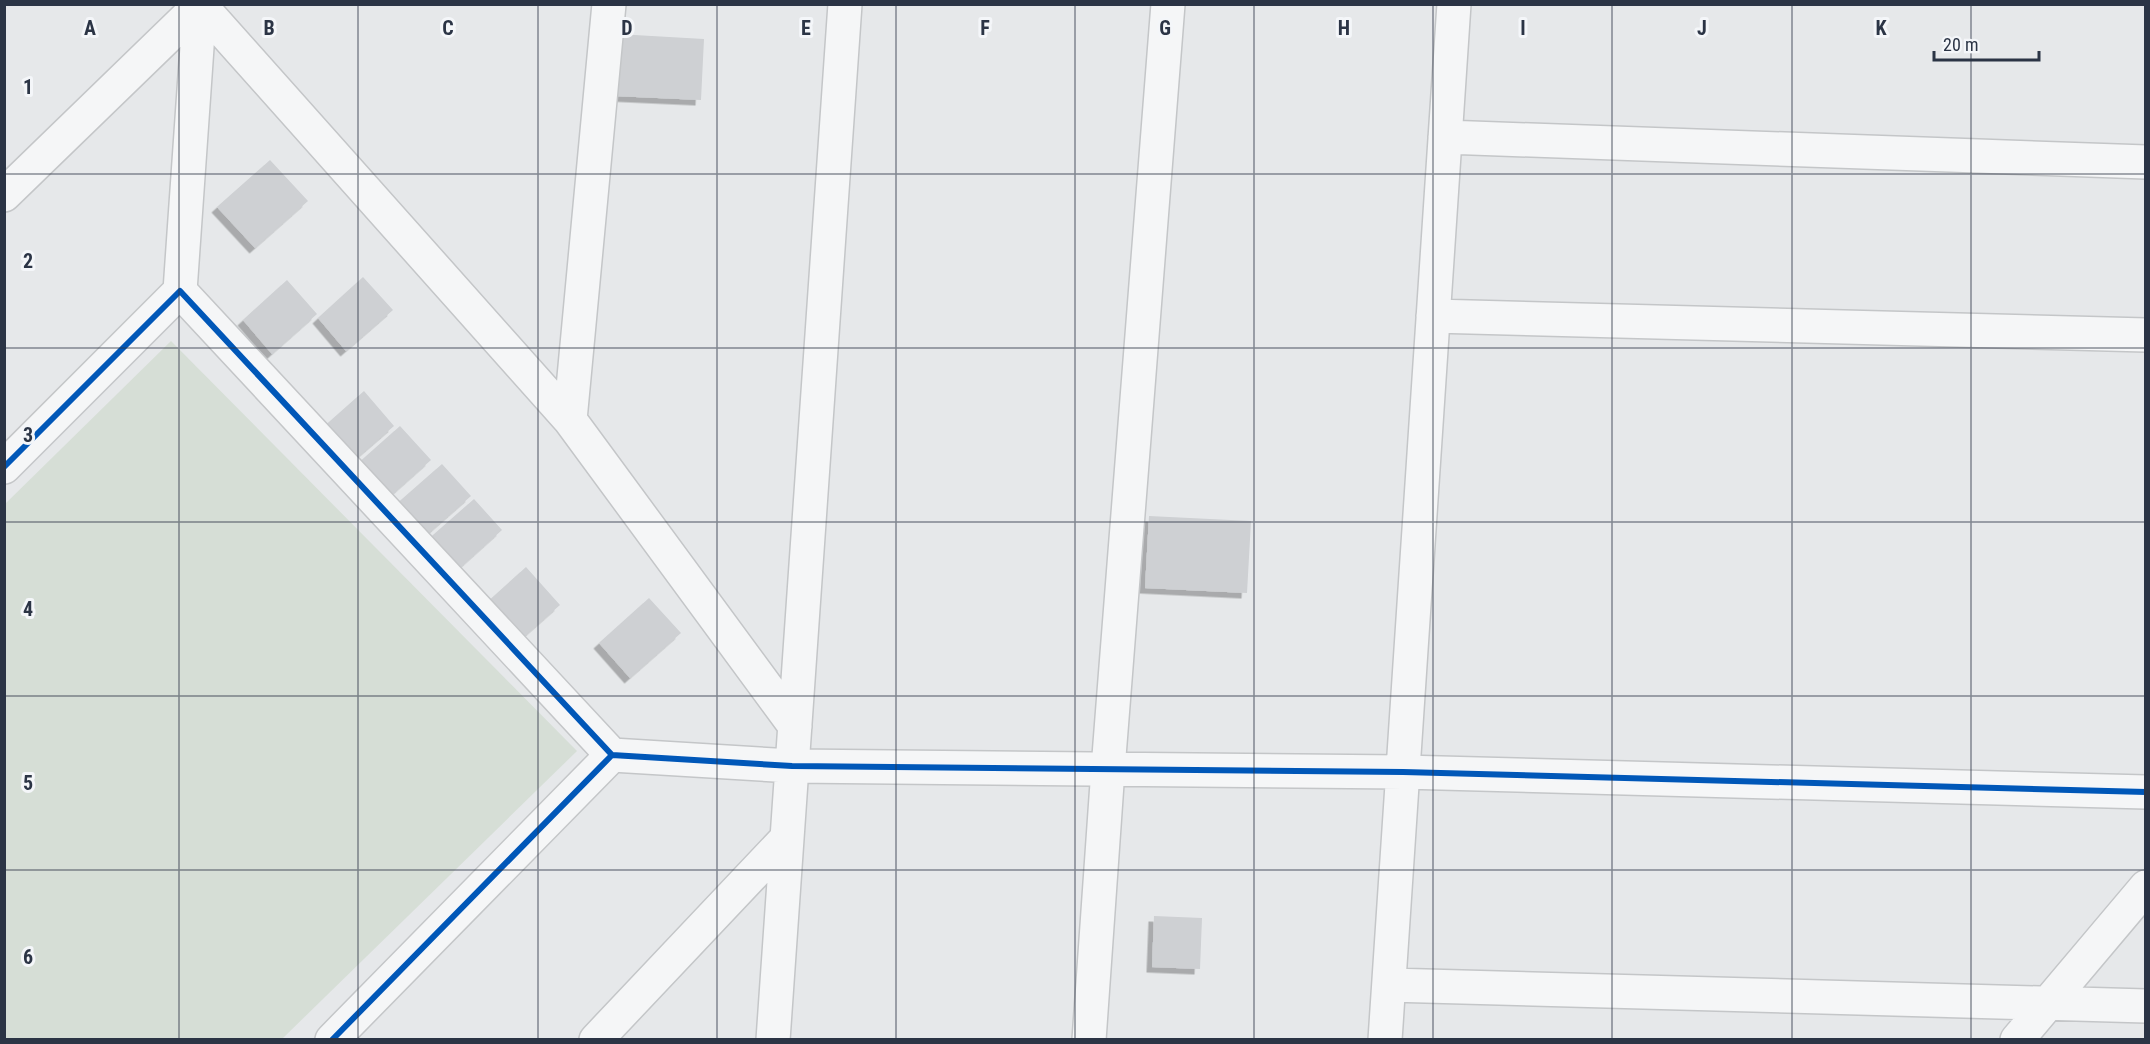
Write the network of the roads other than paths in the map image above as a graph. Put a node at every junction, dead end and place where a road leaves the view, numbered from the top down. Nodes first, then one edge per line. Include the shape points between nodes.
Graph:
1 (609, 4) edge
2 (845, 4) edge
3 (1168, 4) edge
4 (1454, 4) edge
5 (200, 5) edge
6 (1445, 137) junction
7 (2145, 162) edge
8 (4, 195) edge
9 (180, 291) junction
10 (1433, 316) junction
11 (2145, 335) edge
12 (570, 420) junction
13 (4, 467) edge
14 (795, 726) junction
15 (612, 755) junction
16 (792, 766) junction
17 (1108, 769) junction
18 (1403, 772) junction
19 (2145, 792) edge
20 (787, 838) junction
21 (2145, 887) edge
22 (1389, 985) junction
23 (2047, 1003) junction
24 (2145, 1006) edge
25 (332, 1040) edge
26 (596, 1040) edge
27 (773, 1040) edge
28 (1089, 1040) edge
29 (1385, 1040) edge
30 (2016, 1040) edge

1 - 12 street
2 - 14 street
3 - 17 street
4 - 6 street
5 - 8 street
5 - 9 street
5 - 12 street
6 - 7 street
6 - 10 street
9 - 13 street
9 - 15 street
10 - 11 street
10 - 18 street
12 - 14 street
14 - 16 street
15 - 16 street
15 - 25 street
16 - 17 street
16 - 20 street
17 - 18 street
17 - 28 street
18 - 19 street
18 - 22 street
20 - 26 street
20 - 27 street
21 - 23 street
22 - 23 street
22 - 29 street
23 - 24 street
23 - 30 street

